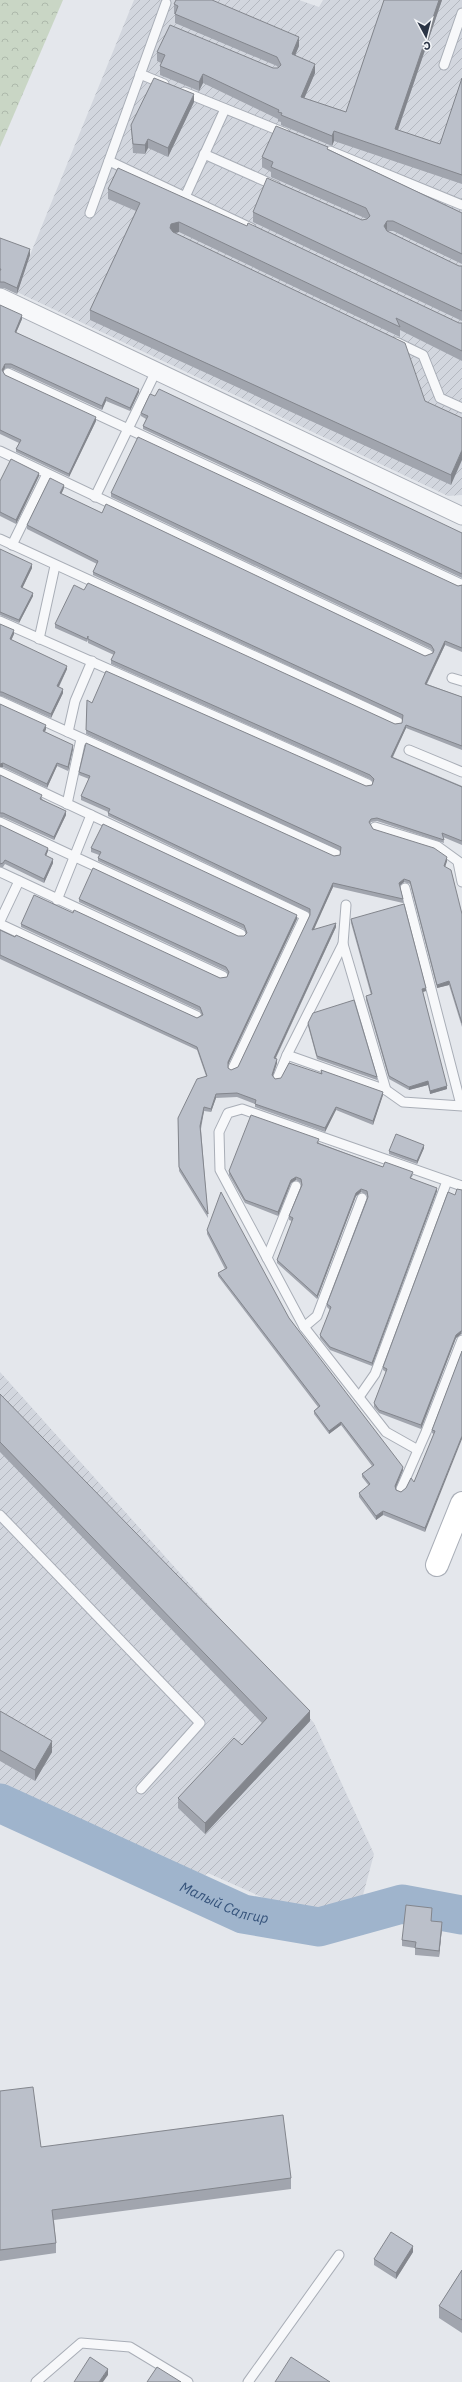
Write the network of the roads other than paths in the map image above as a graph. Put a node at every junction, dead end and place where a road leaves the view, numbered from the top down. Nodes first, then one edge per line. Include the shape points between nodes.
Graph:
1 (166, 3) dead end
2 (462, 13) edge
3 (444, 65) dead end
4 (140, 74) junction
5 (225, 109) junction
6 (291, 135) edge
7 (320, 147) edge
8 (204, 154) junction
9 (109, 161) junction
10 (284, 189) edge
11 (185, 197) junction
12 (462, 205) edge
13 (90, 212) dead end
14 (258, 230) edge
15 (0, 297) edge
16 (387, 338) edge
17 (156, 371) junction
18 (8, 373) dead end
19 (462, 408) edge
20 (129, 429) junction
21 (0, 451) edge
22 (47, 474) junction
23 (95, 497) junction
24 (462, 516) edge
25 (0, 539) edge
26 (12, 545) junction
27 (55, 566) junction
28 (461, 584) edge
29 (0, 621) edge
30 (39, 638) junction
31 (428, 654) edge
32 (92, 662) junction
33 (452, 678) dead end
34 (462, 681) edge
35 (0, 701) edge
36 (398, 722) edge
37 (68, 732) junction
38 (81, 739) junction
39 (409, 750) dead end
40 (0, 772) edge
41 (462, 772) edge
42 (368, 784) edge
43 (67, 804) junction
44 (91, 814) junction
45 (0, 822) edge
46 (375, 827) dead end
47 (336, 854) edge
48 (73, 858) junction
49 (460, 863) edge
50 (0, 872) edge
51 (19, 881) junction
52 (462, 882) edge
53 (405, 888) dead end
54 (57, 900) junction
55 (346, 905) dead end
56 (0, 921) edge
57 (0, 924) edge
58 (241, 934) edge
59 (343, 944) junction
60 (223, 976) edge
61 (197, 1016) edge
62 (287, 1055) junction
63 (233, 1068) edge
64 (278, 1077) edge
65 (386, 1090) junction
66 (462, 1105) edge
67 (447, 1181) junction
68 (296, 1186) dead end
69 (462, 1186) edge
70 (362, 1198) dead end
71 (267, 1258) junction
72 (304, 1327) junction
73 (462, 1340) edge
74 (359, 1397) junction
75 (418, 1450) junction
76 (401, 1489) dead end
77 (462, 1503) edge
78 (0, 1515) edge
79 (437, 1566) dead end
80 (140, 1789) dead end
81 (340, 2255) dead end
82 (36, 2382) edge
83 (188, 2382) edge
84 (248, 2382) edge

1 - 4 lane via 162,24
2 - 3 lane
4 - 5 lane
4 - 9 lane
5 - 6 lane
5 - 8 lane
7 - 12 lane
8 - 10 lane
8 - 11 lane
9 - 11 lane
9 - 13 lane
11 - 14 lane
15 - 17 street
16 - 19 lane via 423,354 440,398
17 - 20 lane
17 - 24 street
18 - 20 lane
20 - 23 lane
20 - 28 lane
21 - 22 lane
22 - 23 lane
22 - 26 lane
23 - 31 lane
25 - 26 lane
26 - 27 lane
27 - 30 lane
27 - 36 lane
29 - 30 lane
30 - 32 lane
32 - 37 lane via 75,701
32 - 42 lane
33 - 34 lane
35 - 37 lane
37 - 38 lane
38 - 43 lane
38 - 47 lane
39 - 41 lane
40 - 43 lane
43 - 44 lane
44 - 48 lane
44 - 63 lane via 305,916
45 - 48 lane
46 - 49 lane via 437,846
48 - 54 lane
48 - 58 lane
49 - 52 lane
50 - 51 lane
51 - 54 lane
51 - 56 lane
53 - 66 lane
54 - 60 lane
55 - 59 lane
57 - 61 lane
59 - 62 lane
59 - 65 lane
62 - 64 lane
62 - 65 lane
65 - 66 lane via 404,1102
67 - 69 lane
67 - 71 lane via 242,1109 228,1113 219,1132 220,1170
67 - 74 lane via 375,1374
68 - 71 lane
70 - 72 lane via 317,1316
71 - 72 lane
72 - 74 lane
73 - 75 lane
74 - 75 lane via 386,1432
75 - 76 lane
77 - 79 street
78 - 80 lane via 200,1723
81 - 84 lane
82 - 83 lane via 80,2343 130,2346

